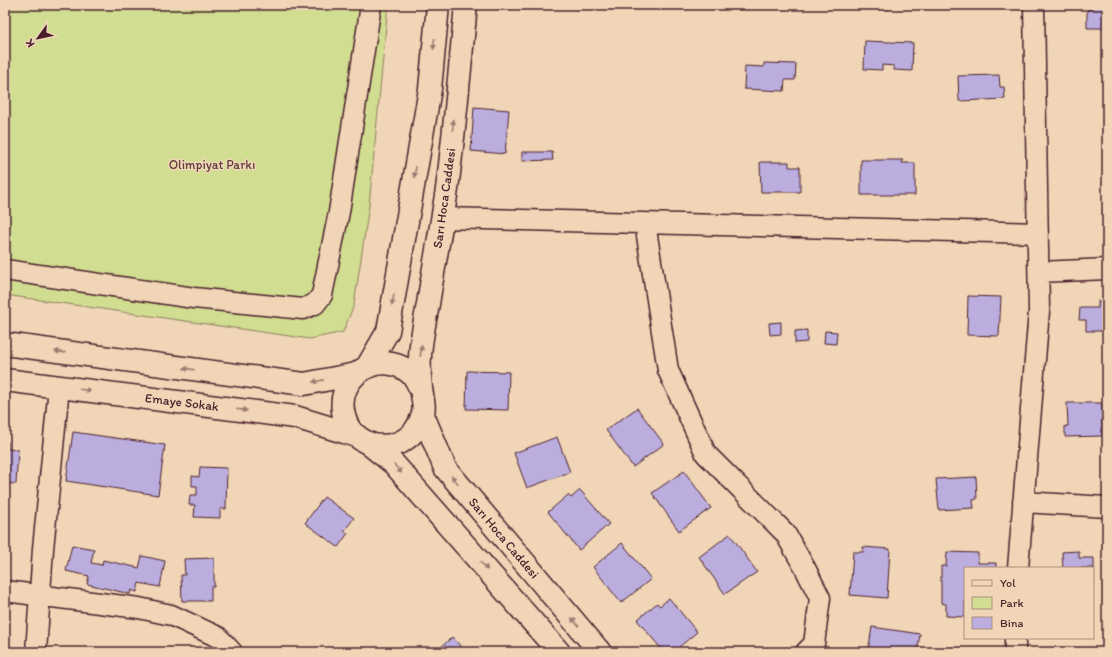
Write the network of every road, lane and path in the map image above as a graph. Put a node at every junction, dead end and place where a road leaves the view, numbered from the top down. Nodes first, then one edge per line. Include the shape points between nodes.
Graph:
1 (371, 5) edge
2 (438, 5) edge
3 (466, 5) edge
4 (1034, 5) edge
5 (442, 218) junction
6 (645, 223) junction
7 (1038, 233) junction
8 (1107, 269) edge
9 (5, 270) edge
10 (1038, 272) junction
11 (5, 344) edge
12 (362, 370) junction
13 (5, 380) edge
14 (59, 387) junction
15 (421, 390) junction
16 (423, 415) junction
17 (363, 440) junction
18 (1023, 502) junction
19 (1107, 507) edge
20 (1018, 567) edge
21 (5, 591) edge
22 (40, 596) junction
23 (1015, 639) edge
24 (36, 652) edge
25 (232, 652) edge
26 (559, 652) edge
27 (600, 652) edge
28 (806, 652) edge
29 (1015, 652) edge

1 - 9 street via 339,212 322,295 315,304 303,309 194,298
2 -> 12 street via 430,89 388,331
5 -> 3 street, Sarı Hoca Caddesi
4 - 7 street
5 - 6 street
15 -> 5 street, Sarı Hoca Caddesi via 420,356
6 - 7 street
6 - 28 street via 668,370 706,454 785,533 820,598 814,644
7 - 10 street
8 - 10 street
10 - 18 street via 1039,311
12 -> 11 street via 304,384
12 - 15 street via 380,364 399,367 415,378
12 - 17 street via 347,384 342,398 342,412 348,426
13 - 14 street, Emaye Sokak
14 -> 17 street, Emaye Sokak via 295,417
14 - 22 street
15 - 16 street via 424,402
16 - 17 street via 417,428 408,438 396,444 382,446
27 -> 16 street, Sarı Hoca Caddesi via 445,468
17 -> 26 street via 394,464
18 - 19 street
18 - 20 street
21 - 22 street
22 - 24 street
22 - 25 street via 139,608 171,615 218,637
23 - 29 street

